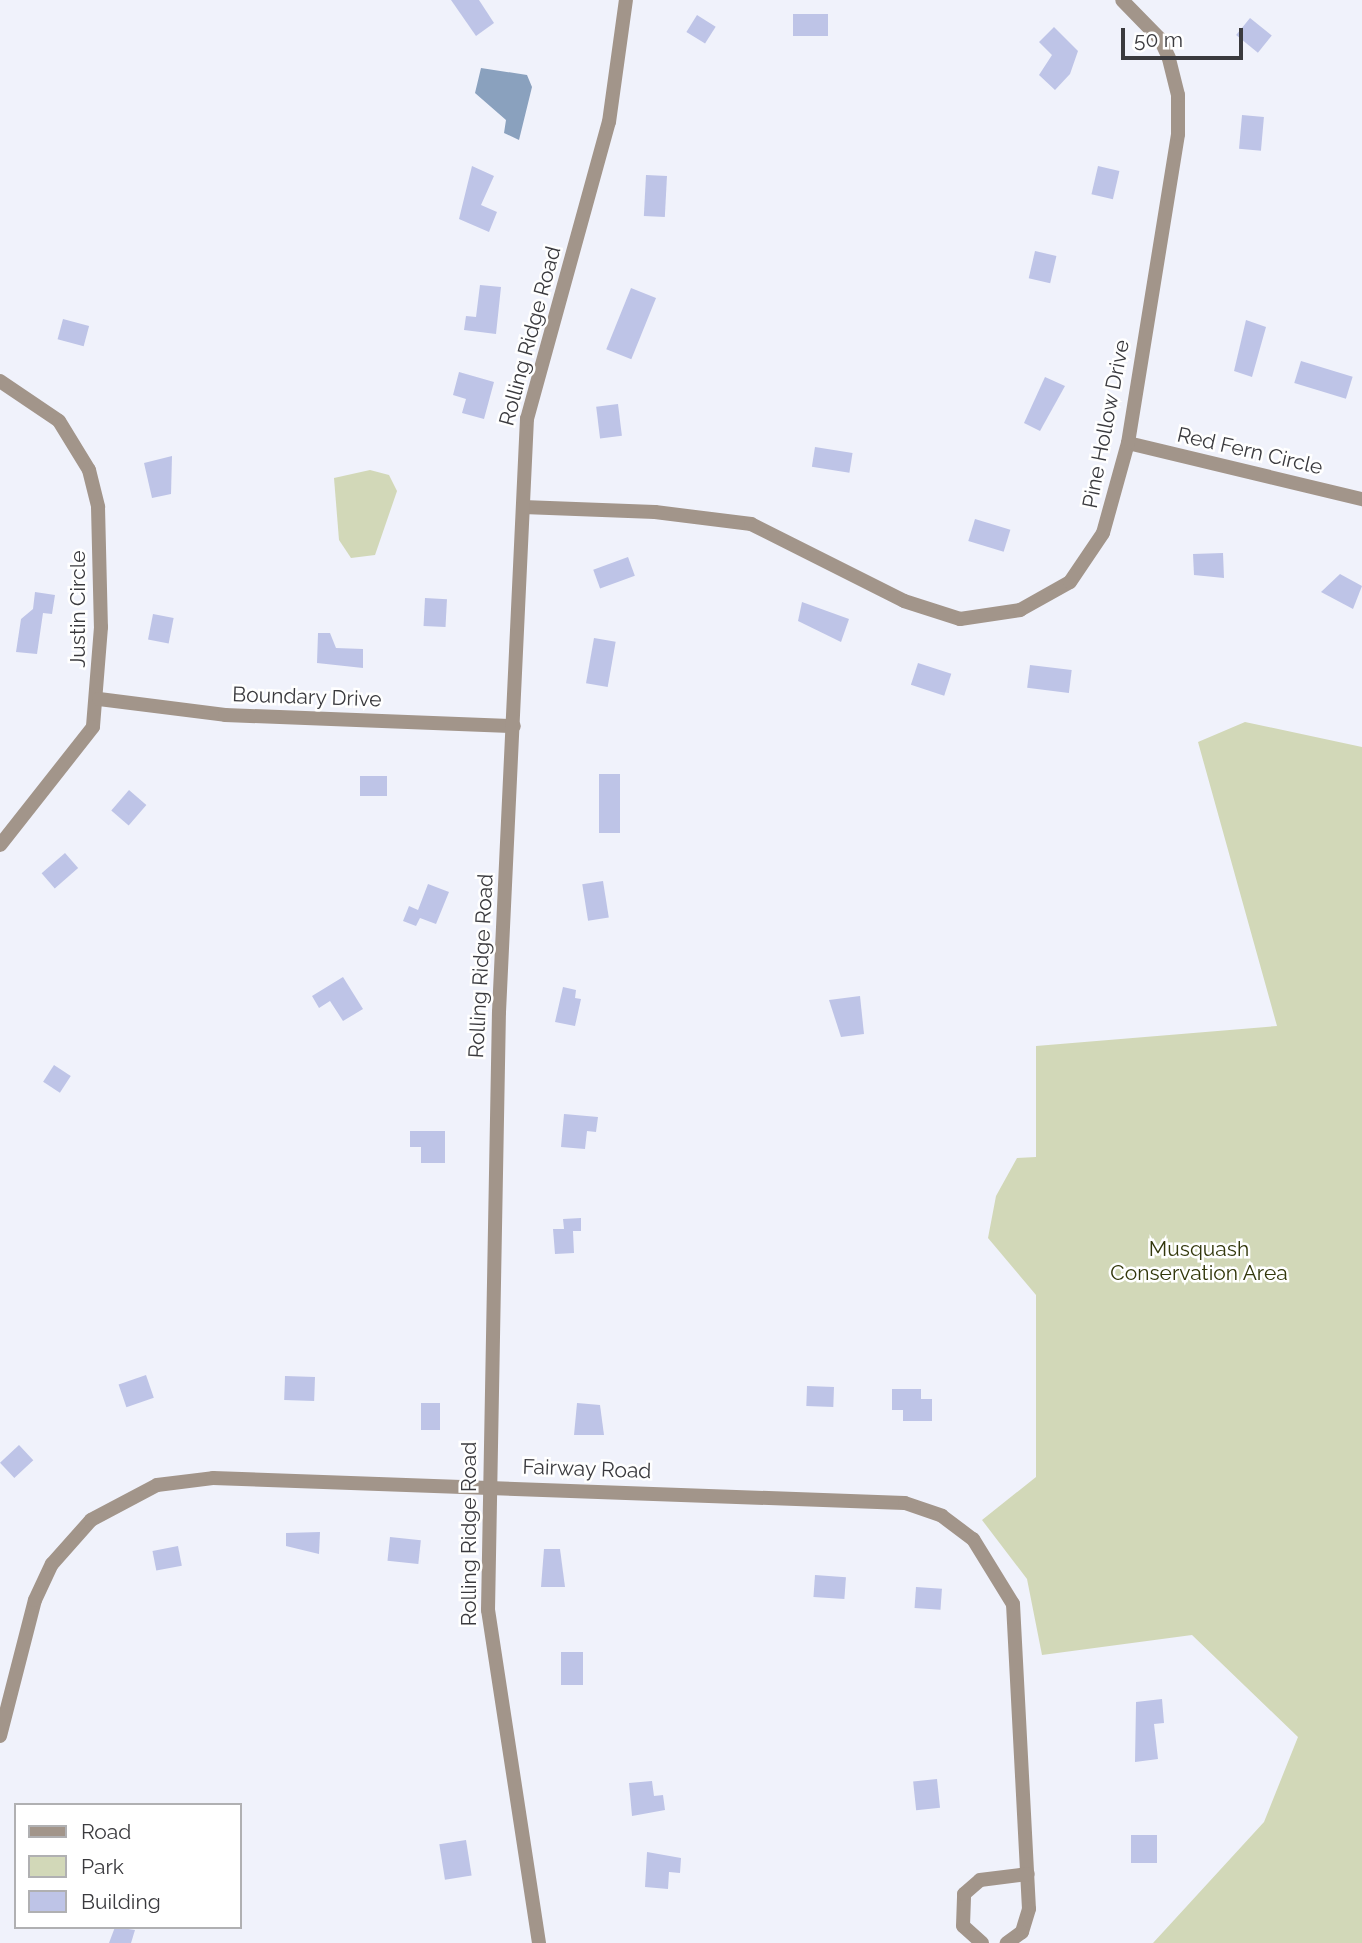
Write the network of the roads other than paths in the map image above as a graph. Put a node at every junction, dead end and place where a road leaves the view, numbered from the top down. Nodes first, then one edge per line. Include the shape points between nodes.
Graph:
1 (626, 0) edge
2 (1122, 0) edge
3 (0, 381) edge
4 (1128, 443) junction
5 (1362, 499) edge
6 (523, 507) junction
7 (99, 699) junction
8 (514, 726) junction
9 (0, 845) edge
10 (490, 1487) junction
11 (0, 1736) edge
12 (1028, 1874) junction
13 (539, 1943) edge
14 (982, 1943) edge
15 (1007, 1943) edge

1 - 6 street, Rolling Ridge Road via 609,122 527,419
2 - 4 street, Pine Hollow Drive via 1160,39 1178,95
3 - 7 street, Justin Circle via 59,421 82,452 95,488
4 - 5 street, Red Fern Circle
4 - 6 street, Pine Hollow Drive via 1110,515 1084,568 1038,603 980,619 904,601 751,524 655,512
6 - 8 street, Rolling Ridge Road
7 - 8 street, Boundary Drive via 225,715
7 - 9 street, Justin Circle via 79,752
8 - 10 street, Rolling Ridge Road via 498,1020
10 - 11 street, Fairway Road via 194,1478 124,1500 91,1520 52,1564 35,1600
10 - 12 street, Fairway Road via 886,1500 925,1508 959,1527 987,1553 1013,1604
10 - 13 street, Rolling Ridge Road via 488,1610 495,1678
12 - 14 street via 980,1880 964,1894 963,1926
12 - 15 street, Fairway Road via 1028,1921

